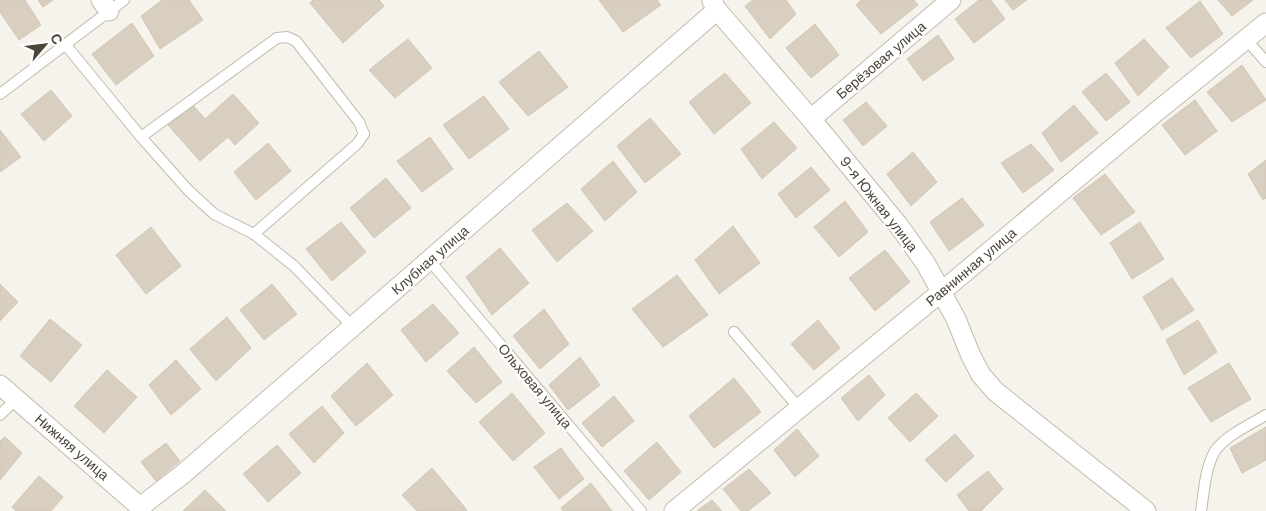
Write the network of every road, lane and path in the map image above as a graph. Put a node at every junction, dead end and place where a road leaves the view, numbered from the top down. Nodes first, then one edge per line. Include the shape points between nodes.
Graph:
1 (951, 0) edge
2 (111, 4) edge
3 (714, 5) edge
4 (1266, 23) edge
5 (1246, 39) junction
6 (65, 44) junction
7 (1266, 62) edge
8 (0, 94) edge
9 (811, 119) junction
10 (141, 137) junction
11 (254, 234) junction
12 (430, 261) junction
13 (940, 293) junction
14 (353, 327) junction
15 (734, 332) dead end
16 (0, 385) edge
17 (16, 399) junction
18 (799, 408) junction
19 (0, 415) edge
20 (1266, 415) edge
21 (141, 509) edge
22 (641, 511) edge
23 (674, 511) edge
24 (1146, 511) edge
25 (1201, 511) edge

1 - 9 street, Берёзовая улица
2 - 6 lane
3 - 9 street, 9-я Южная улица
3 - 12 street, Клубная улица
4 - 5 street, Равнинная улица
5 - 7 lane
5 - 13 street, Равнинная улица
6 - 8 lane
6 - 10 lane
9 - 13 street, 9-я Южная улица via 900,226 926,264
10 - 11 lane via 214,214
10 - 11 lane via 278,38 287,36 296,41 359,122 364,134 357,144
11 - 14 lane via 294,266
12 - 14 street, Клубная улица
12 - 22 lane, Ольховая улица
13 - 18 street, Равнинная улица
13 - 24 street, 9-я Южная улица via 956,319 981,375 996,392
14 - 21 street, Клубная улица
15 - 18 lane
16 - 17 street, Нижняя улица
17 - 19 lane
17 - 21 street, Нижняя улица
18 - 23 street, Равнинная улица
20 - 25 lane via 1226,440 1216,451 1208,469

